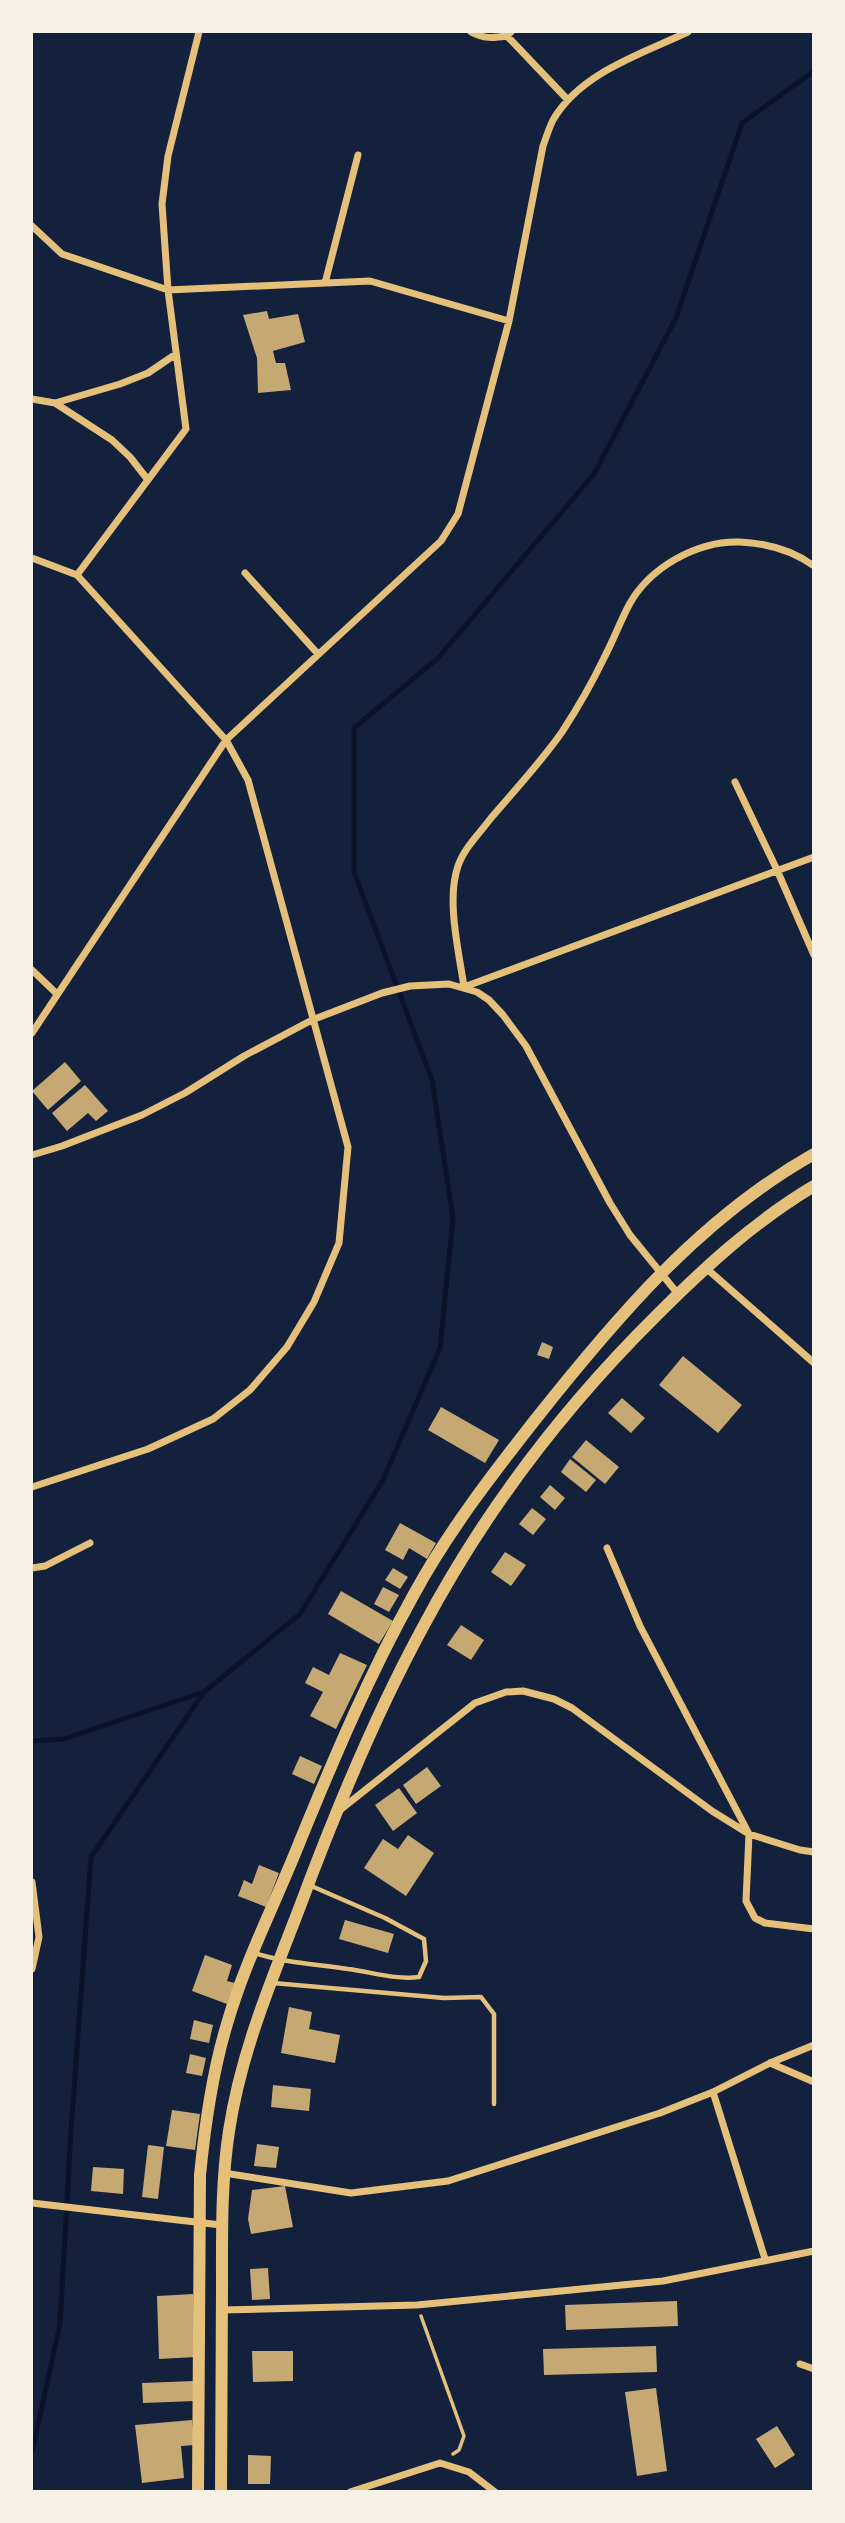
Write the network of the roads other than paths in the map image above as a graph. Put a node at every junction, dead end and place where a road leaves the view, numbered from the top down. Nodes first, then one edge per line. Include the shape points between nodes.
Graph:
1 (199, 32) edge
2 (471, 32) edge
3 (688, 32) edge
4 (509, 34) edge
5 (568, 100) junction
6 (358, 155) dead end
7 (32, 226) edge
8 (325, 283) junction
9 (168, 290) junction
10 (509, 321) junction
11 (176, 354) junction
12 (32, 399) edge
13 (55, 402) junction
14 (148, 480) junction
15 (32, 558) edge
16 (814, 566) edge
17 (246, 573) dead end
18 (76, 575) junction
19 (318, 654) junction
20 (226, 740) junction
21 (735, 782) dead end
22 (814, 858) edge
23 (777, 870) junction
24 (814, 955) edge
25 (32, 970) edge
26 (464, 987) junction
27 (57, 994) junction
28 (312, 1020) junction
29 (32, 1033) edge
30 (814, 1154) edge
31 (32, 1155) edge
32 (814, 1186) edge
33 (706, 1268) junction
34 (660, 1273) junction
35 (678, 1294) junction
36 (814, 1363) edge
37 (32, 1487) edge
38 (90, 1543) dead end
39 (607, 1548) dead end
40 (32, 1568) edge
41 (334, 1815) junction
42 (749, 1834) junction
43 (814, 1852) edge
44 (32, 1882) edge
45 (308, 1885) junction
46 (814, 1929) edge
47 (254, 1952) junction
48 (278, 1961) junction
49 (32, 1969) edge
50 (269, 1983) junction
51 (814, 2045) edge
52 (770, 2063) junction
53 (814, 2082) edge
54 (713, 2092) junction
55 (494, 2104) dead end
56 (224, 2173) junction
57 (32, 2203) edge
58 (200, 2222) junction
59 (221, 2225) junction
60 (814, 2251) edge
61 (765, 2259) junction
62 (222, 2310) junction
63 (800, 2364) dead end
64 (814, 2368) edge
65 (198, 2491) edge
66 (220, 2491) edge
67 (352, 2491) edge
68 (495, 2491) edge

1 - 9 street via 168,156 162,204
2 - 4 street via 481,37
3 - 5 street via 588,82
4 - 5 street
5 - 10 street via 543,146
6 - 8 street
7 - 9 street via 62,254
8 - 9 street
8 - 10 street via 370,281
9 - 11 street
10 - 19 street via 458,514 441,541
11 - 13 street via 136,378
11 - 14 street via 186,429
12 - 13 street
13 - 14 street via 113,440
14 - 18 street
15 - 18 street
16 - 26 street via 785,550 732,542 681,556 645,584 629,604 562,732 458,865 453,888
17 - 19 street
18 - 20 street
19 - 20 street
20 - 27 street
20 - 28 street via 248,780
21 - 23 street
22 - 23 street
23 - 24 street
23 - 26 street
25 - 27 street
26 - 28 street via 410,986
26 - 34 street via 489,1000 526,1046 610,1203
27 - 29 street
28 - 31 street via 142,1115
28 - 37 street via 348,1147 340,1243 314,1302 287,1347 250,1390 213,1419 148,1449
30 - 34 main road via 734,1207
32 - 33 main road via 752,1227
33 - 35 main road
33 - 36 street
34 - 35 street
34 - 47 main road via 611,1326 488,1480 414,1594 321,1786
35 - 41 main road via 628,1343 549,1436 460,1563 423,1626
38 - 40 street
39 - 42 street via 640,1626
41 - 42 street via 475,1703 523,1691 572,1708
41 - 45 main road
42 - 43 street
42 - 46 street via 746,1901 755,1918
44 - 49 street via 38,1937
45 - 48 main road
45 - 48 lane via 424,1939 425,1961 419,1977 402,1979
47 - 48 lane
47 - 58 main road via 216,2063 205,2123
48 - 50 main road
50 - 55 lane via 481,1997 494,2014
50 - 56 main road via 238,2081
51 - 52 street
52 - 53 street
52 - 54 street
54 - 56 street via 448,2181 351,2193
54 - 61 street
56 - 59 main road
57 - 58 street
58 - 59 street
58 - 65 main road
59 - 62 main road
60 - 61 street
61 - 62 street via 663,2281 417,2305
62 - 66 main road
63 - 64 street
67 - 68 street via 440,2463 470,2472

